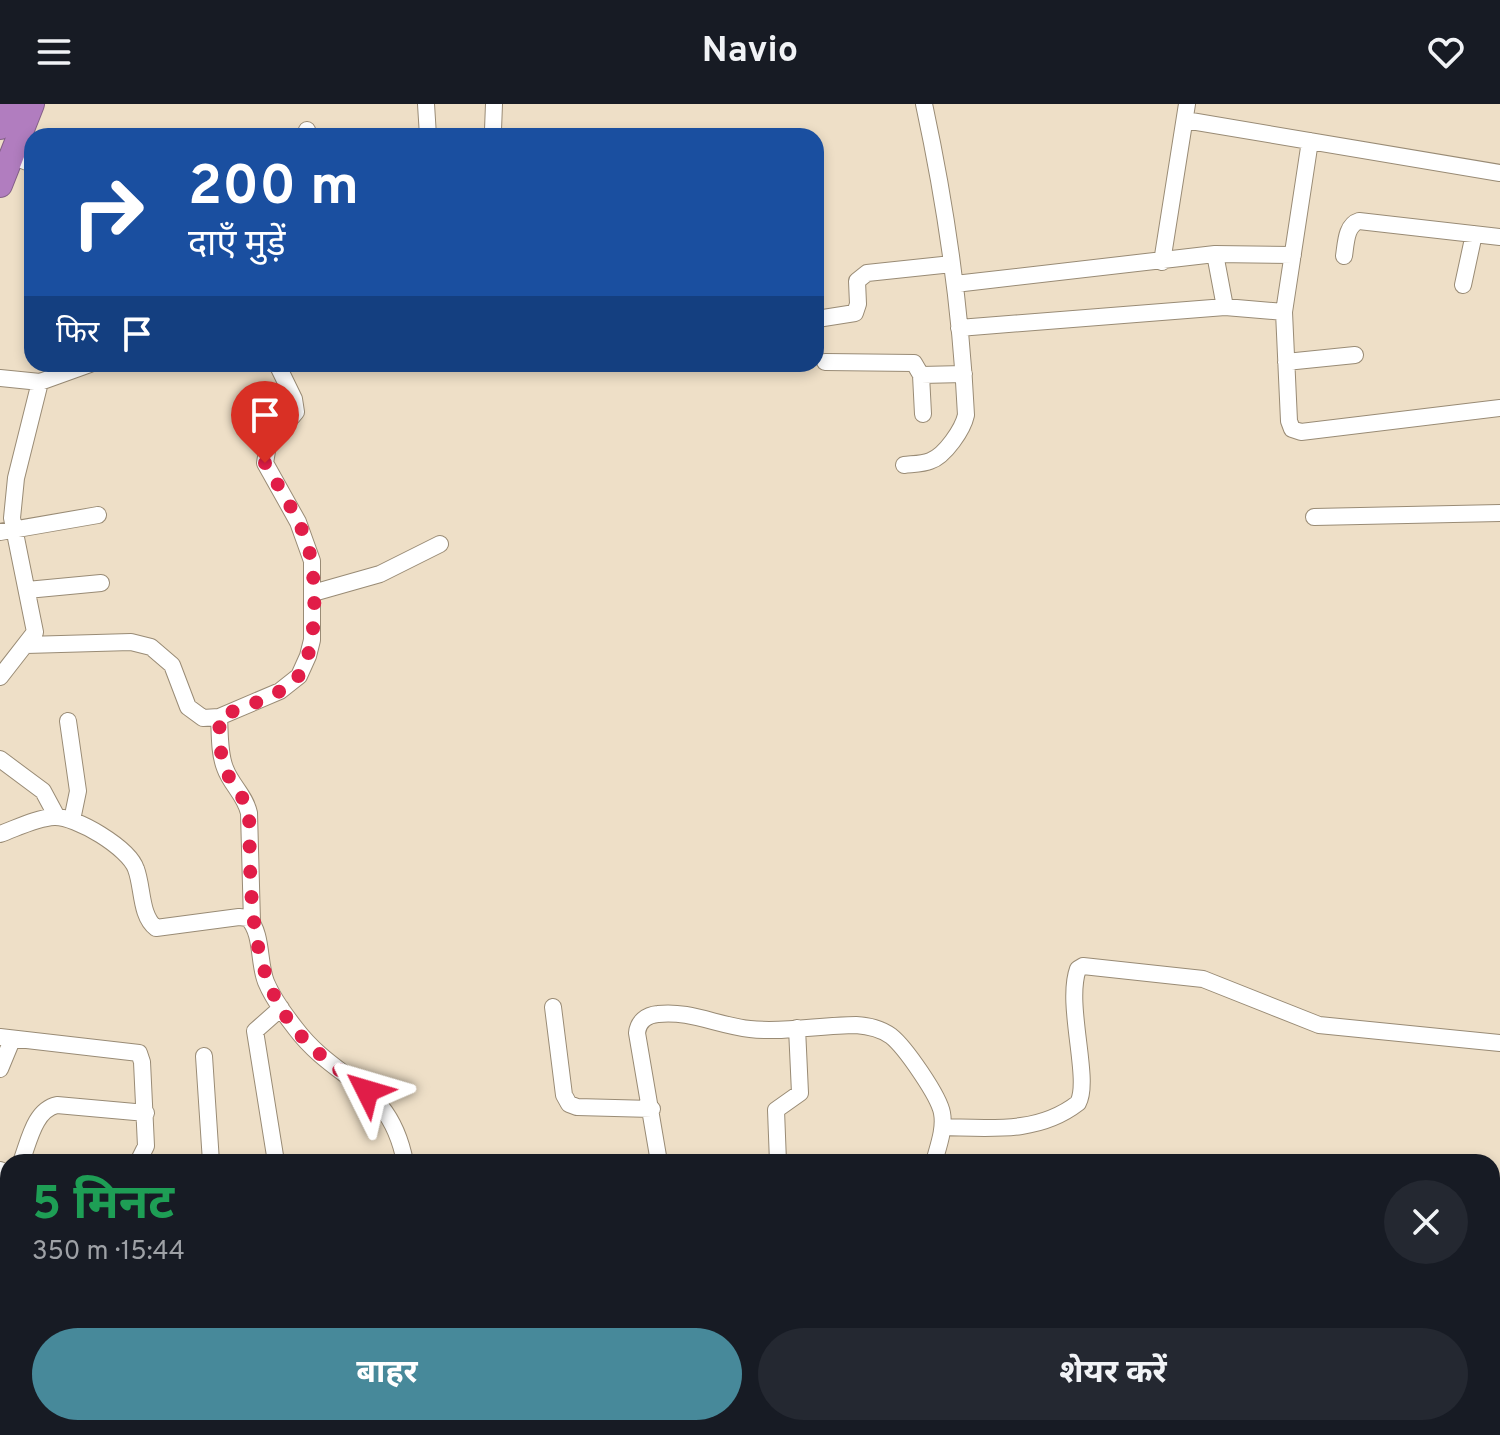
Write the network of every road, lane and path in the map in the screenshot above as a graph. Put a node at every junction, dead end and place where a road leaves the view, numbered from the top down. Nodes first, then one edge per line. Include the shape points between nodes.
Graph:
1 (9, 104) edge
2 (32, 104) edge
3 (426, 104) edge
4 (494, 104) edge
5 (924, 104) edge
6 (1186, 112) edge
7 (0, 127) edge
8 (28, 128) edge
9 (428, 128) edge
10 (493, 128) edge
11 (1310, 141) junction
12 (22, 160) edge
13 (1500, 173) edge
14 (0, 185) edge
15 (1474, 234) junction
16 (1500, 237) edge
17 (1215, 254) junction
18 (1293, 255) junction
19 (1344, 256) dead end
20 (1162, 262) junction
21 (952, 264) junction
22 (955, 284) junction
23 (1463, 285) dead end
24 (1225, 307) junction
25 (1284, 312) junction
26 (824, 318) edge
27 (959, 328) junction
28 (1355, 355) dead end
29 (825, 362) dead end
30 (1286, 362) junction
31 (68, 372) edge
32 (281, 372) edge
33 (964, 374) junction
34 (921, 375) junction
35 (0, 378) edge
36 (40, 382) junction
37 (1500, 408) edge
38 (923, 414) dead end
39 (904, 465) dead end
40 (1500, 513) edge
41 (98, 515) dead end
42 (1314, 517) dead end
43 (7, 530) edge
44 (440, 544) dead end
45 (101, 583) dead end
46 (27, 590) junction
47 (313, 593) junction
48 (26, 645) junction
49 (0, 677) edge
50 (219, 717) junction
51 (68, 721) dead end
52 (0, 759) edge
53 (64, 818) junction
54 (0, 834) edge
55 (252, 922) junction
56 (553, 1007) dead end
57 (281, 1008) junction
58 (797, 1028) junction
59 (6, 1038) edge
60 (1500, 1043) edge
61 (204, 1056) dead end
62 (0, 1069) edge
63 (652, 1109) junction
64 (146, 1113) junction
65 (943, 1127) junction
66 (24, 1154) edge
67 (142, 1154) edge
68 (210, 1154) edge
69 (275, 1154) edge
70 (403, 1154) edge
71 (658, 1154) edge
72 (778, 1154) edge
73 (936, 1154) edge

1 - 7 highway
2 - 8 highway
3 - 9 street
4 - 10 street
5 - 21 street
6 - 11 street
6 - 20 street
11 - 13 street
11 - 18 street
12 - 14 highway
15 - 16 street
15 - 19 street via 1359,221 1349,229
15 - 23 street
17 - 18 street
17 - 20 street
17 - 24 street
18 - 25 street
20 - 22 street
21 - 22 street
21 - 26 street via 867,273 857,281 855,313
22 - 27 street
24 - 25 street
24 - 27 street
25 - 30 street
27 - 33 street
28 - 30 street
29 - 34 street via 911,361
30 - 37 street via 1289,421 1296,432
31 - 36 street
32 - 47 street via 296,412 268,445 265,463 307,543
33 - 34 street
33 - 39 street via 964,423 934,460
34 - 38 street
35 - 36 street
36 - 43 street
40 - 42 street
41 - 43 street
43 - 46 street
44 - 47 street via 380,574
45 - 46 street
46 - 48 street via 35,632
47 - 50 street via 312,640 299,676 280,691
48 - 49 street
48 - 50 street via 131,642 151,647 172,665 192,712
50 - 55 street via 223,763 249,813
51 - 53 street via 78,791
52 - 53 street via 43,791
53 - 54 street via 38,820
53 - 55 street via 109,840 131,859 148,920 156,928 239,917
55 - 57 street via 266,982
56 - 63 street via 569,1104
57 - 69 street via 255,1031
57 - 70 street via 307,1042 391,1117
58 - 63 street via 747,1029 683,1014 645,1018 638,1041
58 - 65 street via 870,1026 890,1035 933,1093
58 - 72 street via 800,1093 776,1110
59 - 62 street
59 - 64 street via 139,1053
60 - 65 street via 1319,1025 1203,979 1083,966 1075,979 1082,1090 1078,1103 1024,1128
61 - 68 street
63 - 71 street
64 - 66 street via 49,1107 39,1116
64 - 67 street
65 - 73 street

